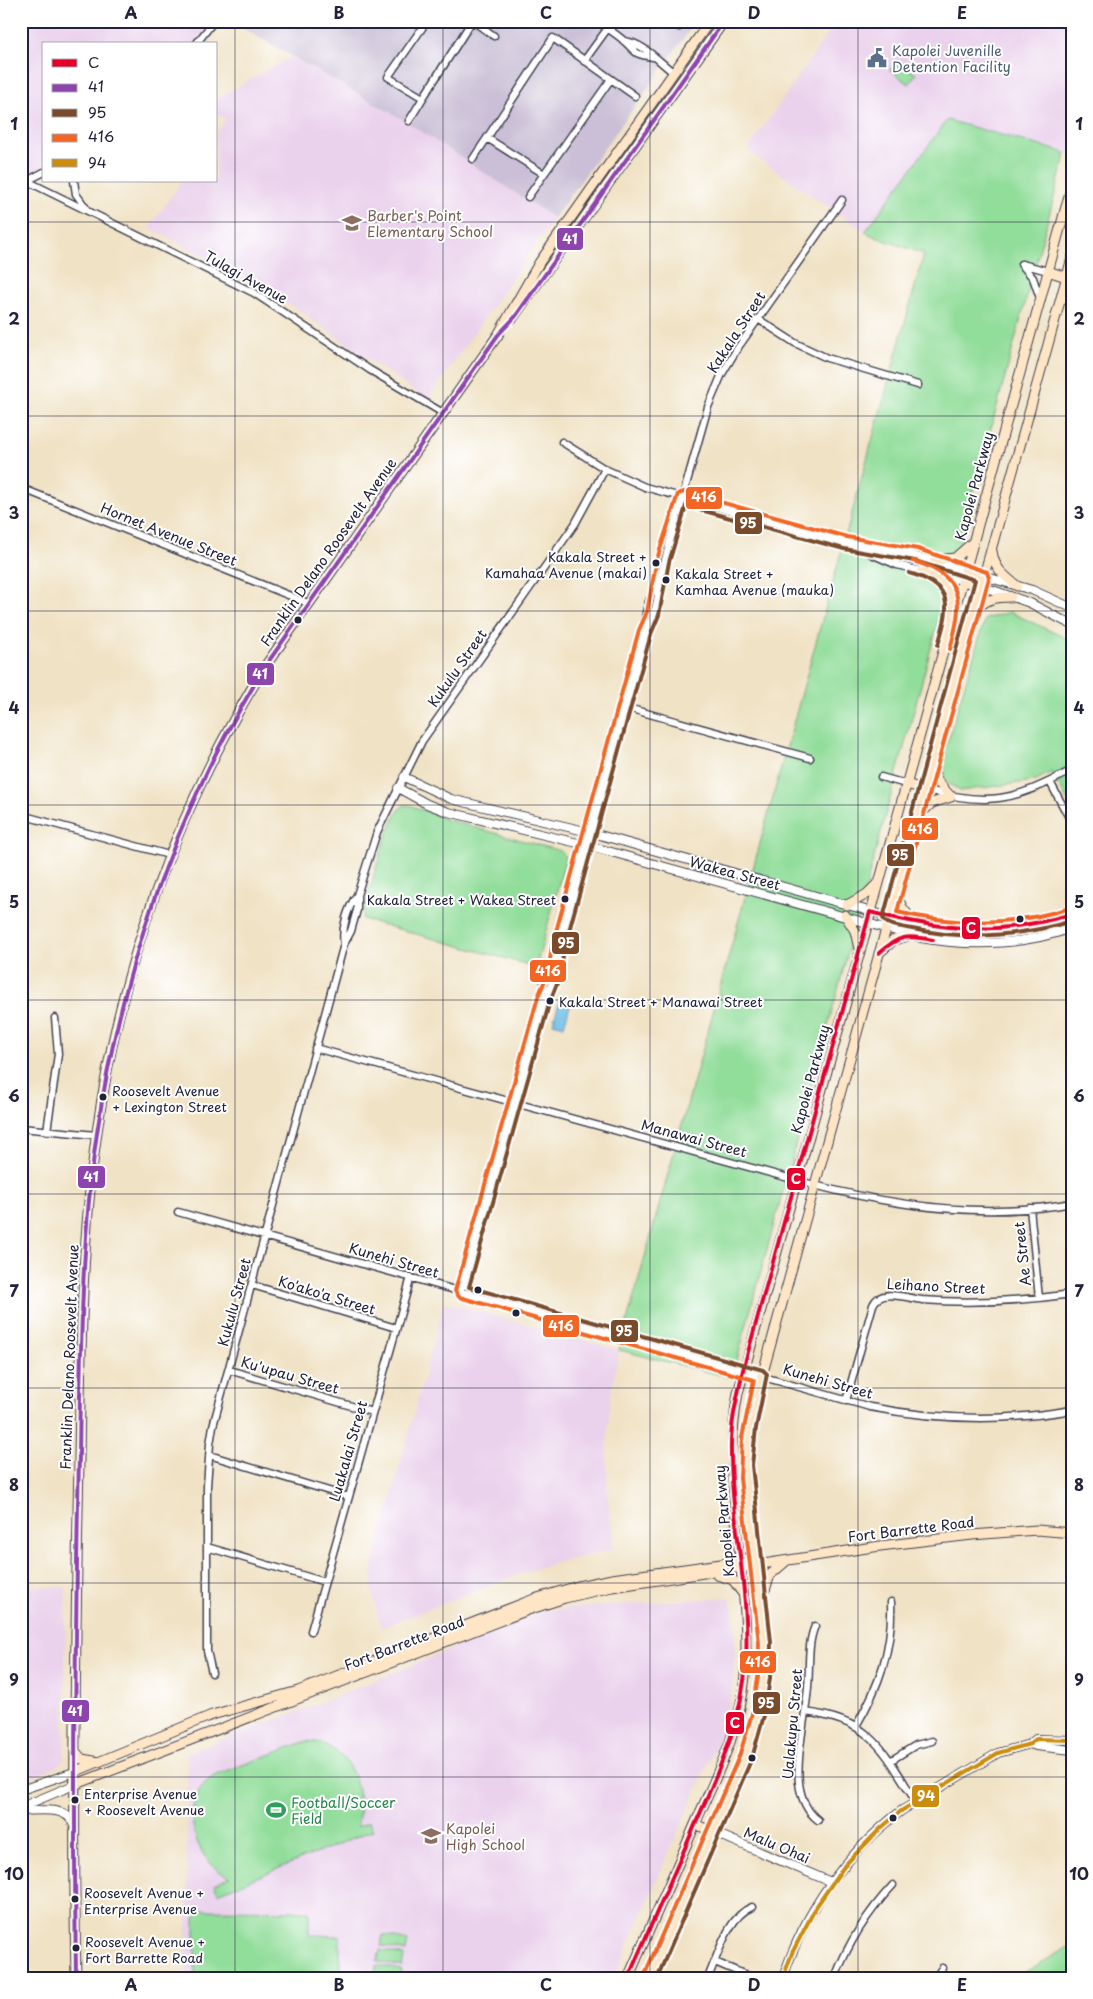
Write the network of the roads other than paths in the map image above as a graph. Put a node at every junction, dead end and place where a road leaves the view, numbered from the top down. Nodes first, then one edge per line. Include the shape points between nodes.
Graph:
1 (214, 21) edge
2 (427, 21) edge
3 (473, 21) edge
4 (597, 21) edge
5 (612, 21) edge
6 (672, 21) edge
7 (710, 21) edge
8 (724, 21) edge
9 (679, 27) dead end
10 (607, 29) junction
11 (494, 36) dead end
12 (198, 42) edge
13 (584, 61) junction
14 (674, 72) junction
15 (611, 79) junction
16 (635, 96) dead end
17 (423, 98) junction
18 (410, 121) dead end
19 (487, 138) junction
20 (473, 159) dead end
21 (42, 173) edge
22 (544, 174) junction
23 (24, 182) edge
24 (74, 182) edge
25 (1072, 185) edge
26 (528, 197) dead end
27 (842, 200) dead end
28 (86, 209) junction
29 (1072, 258) edge
30 (1048, 271) junction
31 (1069, 277) edge
32 (1072, 291) edge
33 (1040, 298) junction
34 (1059, 305) junction
35 (758, 318) junction
36 (498, 335) junction
37 (918, 385) dead end
38 (443, 413) junction
39 (562, 442) dead end
40 (604, 469) junction
41 (21, 488) edge
42 (682, 498) junction
43 (973, 542) junction
44 (846, 543) junction
45 (992, 546) junction
46 (935, 560) junction
47 (922, 570) junction
48 (965, 570) junction
49 (984, 576) junction
50 (962, 581) junction
51 (981, 586) junction
52 (1017, 586) junction
53 (1011, 597) junction
54 (308, 603) junction
55 (1072, 608) edge
56 (954, 612) junction
57 (974, 612) junction
58 (1072, 625) edge
59 (624, 707) junction
60 (810, 758) dead end
61 (931, 764) junction
62 (1072, 770) edge
63 (404, 777) junction
64 (881, 777) dead end
65 (1050, 782) junction
66 (906, 784) junction
67 (398, 788) junction
68 (924, 789) junction
69 (951, 797) junction
70 (21, 815) edge
71 (916, 818) junction
72 (1072, 823) edge
73 (589, 832) junction
74 (586, 844) junction
75 (169, 854) junction
76 (879, 882) junction
77 (896, 891) junction
78 (845, 905) junction
79 (870, 912) junction
80 (1072, 914) edge
81 (844, 915) junction
82 (889, 917) junction
83 (867, 922) junction
84 (920, 924) junction
85 (886, 928) junction
86 (1072, 928) edge
87 (912, 935) junction
88 (860, 950) junction
89 (879, 953) junction
90 (55, 1018) dead end
91 (315, 1048) junction
92 (514, 1104) junction
93 (21, 1128) edge
94 (47, 1131) junction
95 (96, 1135) junction
96 (796, 1180) junction
97 (814, 1185) junction
98 (1072, 1203) edge
99 (1030, 1208) junction
100 (178, 1212) dead end
101 (264, 1236) junction
102 (410, 1277) junction
103 (252, 1286) junction
104 (460, 1291) junction
105 (1072, 1294) edge
106 (1039, 1298) junction
107 (396, 1328) junction
108 (229, 1370) junction
109 (743, 1370) junction
110 (761, 1376) junction
111 (846, 1401) junction
112 (1072, 1410) edge
113 (372, 1412) junction
114 (209, 1455) junction
115 (349, 1497) junction
116 (1072, 1532) edge
117 (207, 1547) junction
118 (788, 1559) junction
119 (755, 1564) junction
120 (742, 1565) junction
121 (696, 1575) junction
122 (325, 1582) junction
123 (745, 1598) junction
124 (891, 1602) dead end
125 (761, 1604) junction
126 (815, 1626) dead end
127 (311, 1631) dead end
128 (212, 1673) dead end
129 (805, 1712) junction
130 (856, 1726) junction
131 (1072, 1740) edge
132 (932, 1741) dead end
133 (1030, 1744) junction
134 (1072, 1750) edge
135 (75, 1751) junction
136 (890, 1761) junction
137 (99, 1762) junction
138 (74, 1772) junction
139 (74, 1785) junction
140 (21, 1790) edge
141 (916, 1802) junction
142 (21, 1807) edge
143 (21, 1811) edge
144 (818, 1820) dead end
145 (73, 1824) junction
146 (695, 1824) junction
147 (713, 1832) junction
148 (831, 1882) junction
149 (893, 1885) dead end
150 (752, 1907) dead end
151 (715, 1962) junction
152 (942, 1968) dead end
153 (76, 1978) edge
154 (628, 1978) edge
155 (650, 1978) edge
156 (708, 1978) edge
157 (754, 1978) edge
158 (784, 1978) edge
159 (835, 1978) edge
160 (935, 1978) edge

1 - 12 street
2 - 17 street via 388,77
3 - 11 street
3 - 17 street
4 - 10 street
5 - 10 street
6 - 9 street
7 - 14 main road, Franklin Delano Roosevelt Avenue
8 - 36 main road, Franklin Delano Roosevelt Avenue via 515,316
10 - 13 street
10 - 14 street via 640,55 653,57
13 - 15 street
13 - 19 street via 553,38
14 - 36 main road, Franklin Delano Roosevelt Avenue via 539,263
15 - 16 street
15 - 22 street
17 - 18 street
19 - 20 street
19 - 22 street
21 - 23 street
22 - 26 street
23 - 28 street, Tulagi Avenue
24 - 28 street via 76,194
25 - 30 main road, Kapolei Parkway
27 - 35 street, Kakala Street
28 - 38 street, Tulagi Avenue via 254,293 370,370
29 - 31 main road, Kapolei Parkway
30 - 31 main road
30 - 33 main road, Kapolei Parkway
30 - 33 street via 1021,264 1033,278
31 - 34 main road, Kapolei Parkway
32 - 34 street
33 - 43 main road, Kapolei Parkway
34 - 45 main road, Kapolei Parkway
35 - 37 street via 795,343 827,358
35 - 42 street, Kakala Street via 733,354 715,390
36 - 38 main road, Franklin Delano Roosevelt Avenue
38 - 54 main road, Franklin Delano Roosevelt Avenue
39 - 40 street
40 - 42 street via 645,488
40 - 63 street, Kukulu Street via 575,524 428,732
41 - 54 street, Hornet Avenue Street
42 - 44 street
42 - 59 street, Kakala Street via 659,581 647,609 645,632
43 - 46 main road via 955,558
43 - 48 main road, Kapolei Parkway
44 - 46 street via 886,548
44 - 47 street via 883,560
45 - 49 main road, Kapolei Parkway
45 - 52 main road via 998,570
46 - 48 street
47 - 50 street
47 - 56 main road via 947,586
48 - 49 main road
48 - 50 main road, Kapolei Parkway
49 - 51 main road, Kapolei Parkway
49 - 52 street
50 - 51 main road
50 - 56 main road, Kapolei Parkway
51 - 53 street
51 - 57 main road, Kapolei Parkway
52 - 55 street
53 - 57 main road via 991,598
53 - 58 street
54 - 75 main road, Franklin Delano Roosevelt Avenue via 236,714
56 - 66 main road, Kapolei Parkway
57 - 61 main road, Kapolei Parkway
59 - 60 street
59 - 73 street, Kakala Street
61 - 68 main road, Kapolei Parkway
61 - 69 main road via 938,782
62 - 65 street
63 - 67 street, Kukulu Street
63 - 73 street, Wakea Street via 452,799
64 - 66 street
65 - 69 street via 998,799
65 - 72 street
66 - 68 main road
66 - 76 main road, Kapolei Parkway
67 - 74 street, Wakea Street via 448,812
67 - 91 street, Kukulu Street via 377,832 357,894 357,910 344,944
68 - 69 street
68 - 71 main road, Kapolei Parkway
69 - 71 main road via 932,803
70 - 75 street
71 - 77 main road, Kapolei Parkway
73 - 74 street, Kakala Street
73 - 78 street, Wakea Street
74 - 81 street, Wakea Street
74 - 92 street, Kakala Street via 558,948 544,983 544,999
75 - 95 main road, Franklin Delano Roosevelt Avenue via 144,923 124,993
76 - 78 main road via 867,894
76 - 79 main road, Kapolei Parkway
77 - 82 main road, Kapolei Parkway
77 - 84 main road via 902,909
78 - 79 street, Wakea Street
79 - 82 street, Wakea Street
79 - 83 main road, Kapolei Parkway
80 - 84 street, Wakea Street via 1003,930 965,930
81 - 83 street, Wakea Street
81 - 88 main road via 855,931
82 - 84 street, Wakea Street
82 - 85 main road, Kapolei Parkway
83 - 85 street, Wakea Street
83 - 88 main road, Kapolei Parkway
85 - 87 street, Wakea Street
85 - 89 main road, Kapolei Parkway
86 - 87 street, Wakea Street via 1043,937 1003,943 961,943
87 - 89 main road via 894,940
88 - 96 main road, Kapolei Parkway
89 - 97 main road, Kapolei Parkway
90 - 94 street via 58,1054
91 - 92 street, Manawai Street
91 - 101 street, Kukulu Street
92 - 96 street, Manawai Street
92 - 104 street, Kakala Street
93 - 94 street
94 - 95 street
95 - 135 main road, Franklin Delano Roosevelt Avenue via 82,1333
96 - 97 street, Manawai Street
96 - 109 main road, Kapolei Parkway
97 - 99 street, Manawai Street via 928,1208
97 - 110 main road, Kapolei Parkway
98 - 99 street, Manawai Street
99 - 106 street, Ae Street
100 - 101 street, Kunehi Street
101 - 102 street, Kunehi Street
101 - 103 street, Kukulu Street
102 - 104 street, Kunehi Street
102 - 107 street, Luakalai Street
103 - 107 street, Ko'ako'a Street
103 - 108 street, Kukulu Street
104 - 109 street, Kunehi Street
105 - 106 street, Leihano Street
106 - 111 street, Leihano Street via 961,1302 878,1297 872,1305
107 - 113 street, Luakalai Street
108 - 113 street, Ku'upau Street
108 - 114 street, Kukulu Street via 213,1426
109 - 110 street, Kunehi Street
109 - 120 main road, Kapolei Parkway via 732,1443 732,1482
110 - 111 street, Kunehi Street
110 - 119 main road, Kapolei Parkway via 748,1429 745,1461
111 - 112 street, Kunehi Street via 901,1412 963,1418 1010,1418
113 - 115 street, Luakalai Street
114 - 115 street
114 - 117 street, Kukulu Street
115 - 122 street, Luakalai Street
116 - 118 main road, Fort Barrette Road via 1037,1530 972,1535
117 - 122 street
117 - 128 street, Kukulu Street via 207,1651
118 - 119 main road, Fort Barrette Road
118 - 125 main road via 770,1575
119 - 120 main road, Fort Barrette Road
119 - 125 main road, Kapolei Parkway
120 - 121 main road, Fort Barrette Road
120 - 123 main road, Kapolei Parkway
120 - 137 main road, Fort Barrette Road via 612,1579 549,1594 305,1688 212,1715
121 - 123 main road via 731,1578
121 - 139 main road, Fort Barrette Road via 600,1589 528,1610
122 - 127 street, Luakalai Street
123 - 146 main road, Kapolei Parkway via 746,1660 740,1707 728,1749
124 - 130 street via 885,1664 876,1690
125 - 147 main road, Kapolei Parkway via 765,1661 759,1711 746,1756
126 - 129 street, Ualakupu Street
129 - 130 street via 830,1716
129 - 144 street, Ualakupu Street via 799,1781 806,1807
130 - 136 street via 876,1743
131 - 133 street via 1036,1739
132 - 136 street via 916,1745
133 - 134 street
133 - 141 street via 998,1753
135 - 137 main road via 82,1759
135 - 138 main road, Franklin Delano Roosevelt Avenue
136 - 141 street
137 - 138 main road, Fort Barrette Road
138 - 139 main road, Franklin Delano Roosevelt Avenue
138 - 140 street
139 - 142 street
139 - 145 main road, Franklin Delano Roosevelt Avenue
141 - 148 street via 874,1833
143 - 145 street via 62,1812
145 - 153 main road, Franklin Delano Roosevelt Avenue
146 - 147 main road
146 - 154 main road, Kapolei Parkway
147 - 148 street, Malu Ohai
147 - 155 main road, Kapolei Parkway
148 - 158 street via 802,1932
149 - 159 street via 854,1936
150 - 151 street via 739,1914 732,1923
151 - 156 street
151 - 157 street
152 - 160 street

